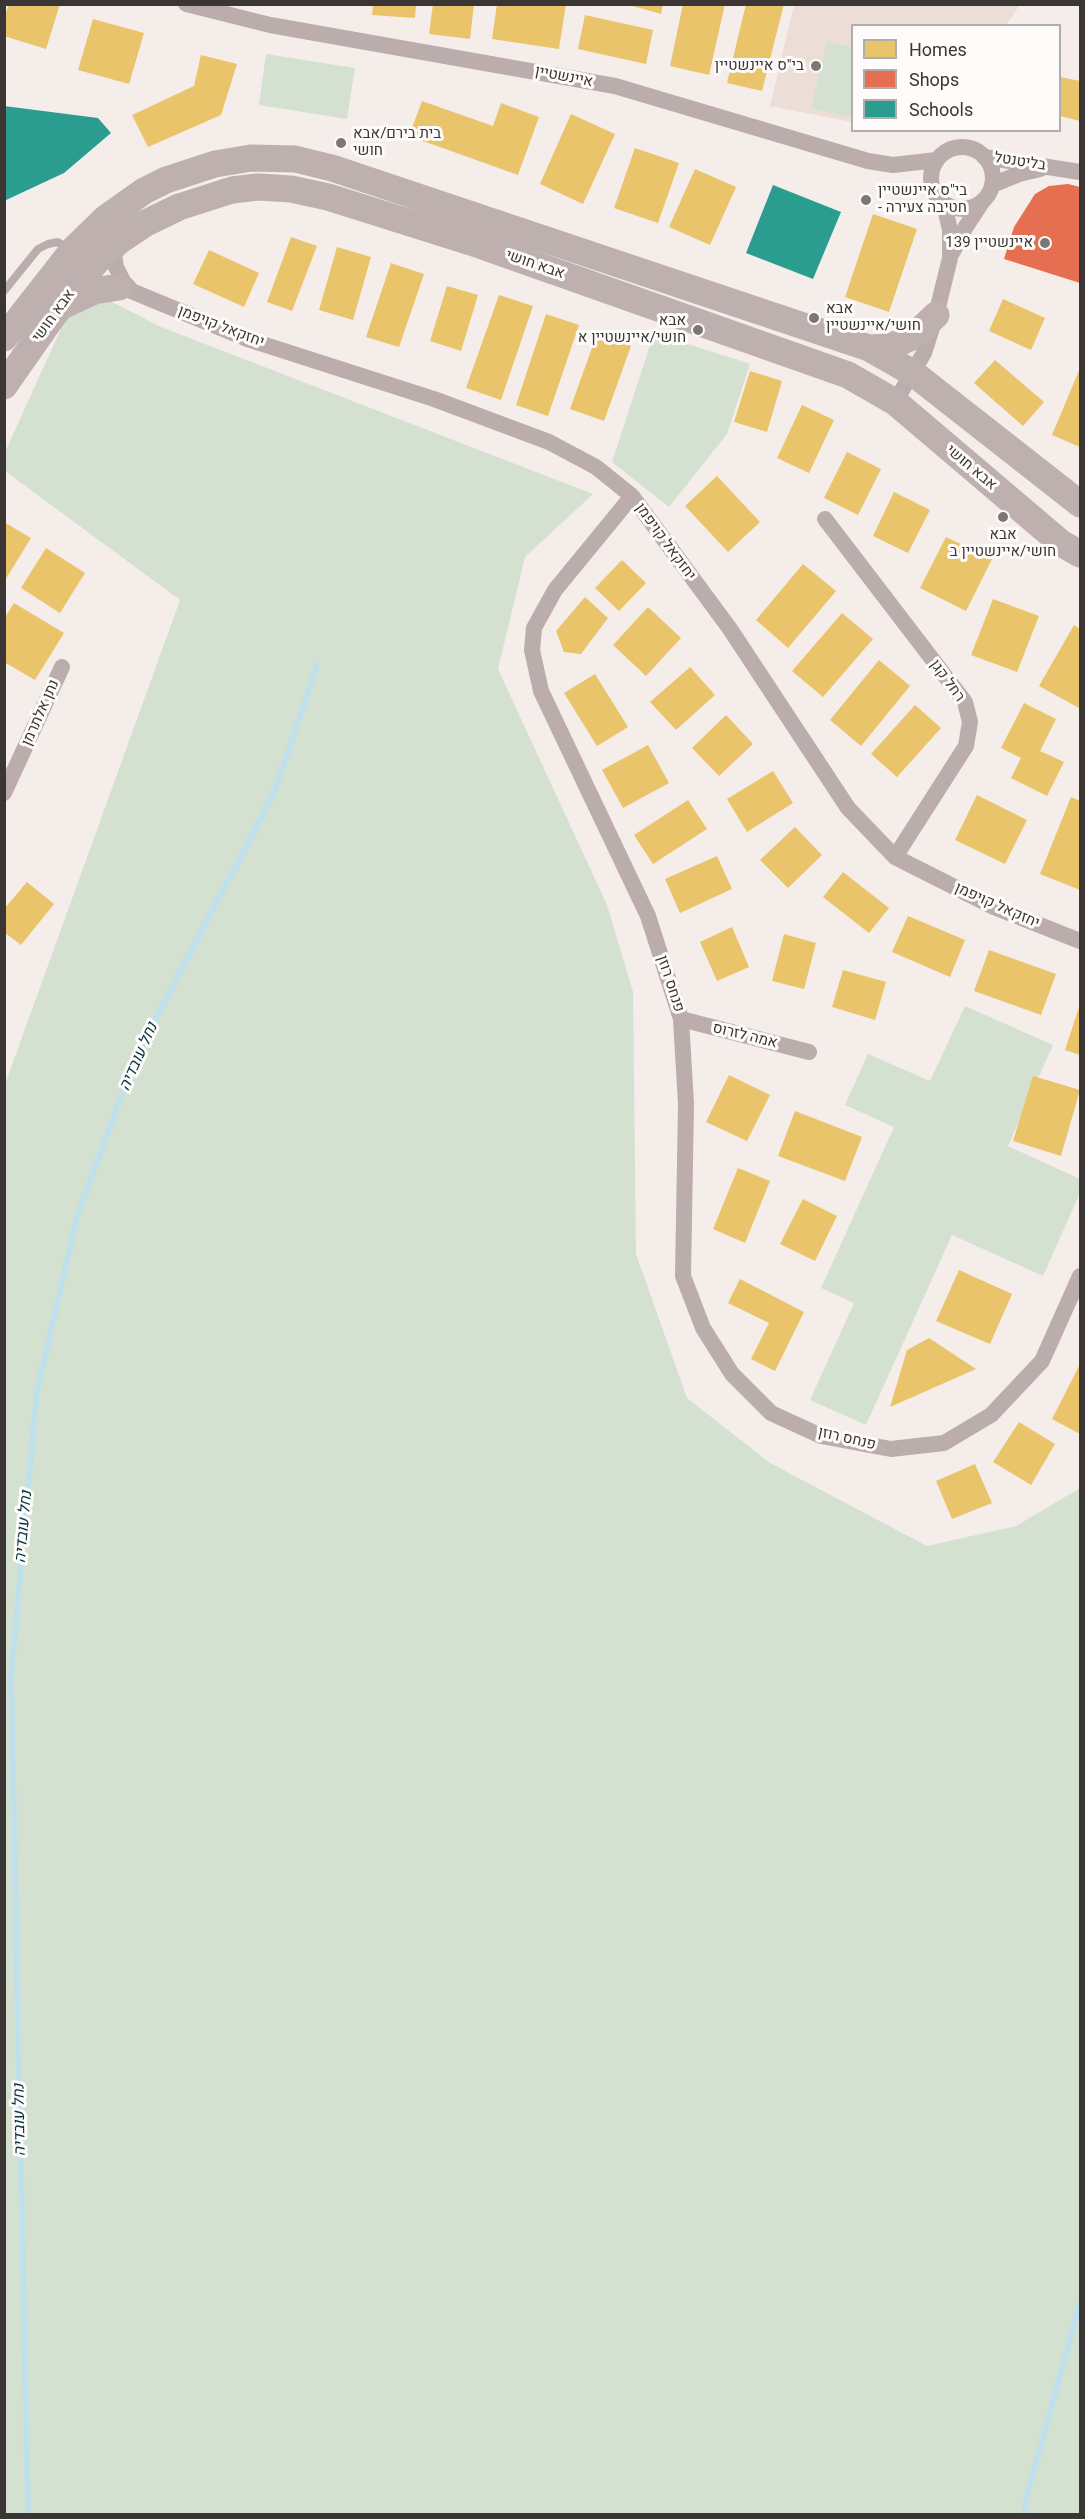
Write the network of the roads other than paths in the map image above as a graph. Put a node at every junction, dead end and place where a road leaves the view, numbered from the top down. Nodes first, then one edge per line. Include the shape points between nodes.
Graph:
1 (186, 4) edge
2 (984, 157) junction
3 (937, 160) junction
4 (1055, 168) junction
5 (1080, 172) edge
6 (992, 185) junction
7 (982, 202) junction
8 (944, 204) junction
9 (112, 230) junction
10 (950, 258) junction
11 (81, 264) junction
12 (4, 291) edge
13 (128, 291) junction
14 (60, 307) junction
15 (936, 315) junction
16 (4, 338) edge
17 (869, 348) junction
18 (913, 373) junction
19 (4, 386) edge
20 (895, 402) junction
21 (632, 496) junction
22 (1080, 504) edge
23 (825, 519) dead end
24 (1080, 554) edge
25 (62, 667) dead end
26 (4, 793) edge
27 (895, 857) junction
28 (1080, 941) edge
29 (681, 1019) junction
30 (809, 1052) dead end
31 (1080, 1276) edge

1 - 3 street, איינשטיין via 270,25 615,86 868,161 893,165
2 - 3 street via 965,147
2 - 4 street, בליטנטל
2 - 6 street via 993,176
3 - 8 street via 931,178
4 - 5 street, בליטנטל
4 - 6 street, בליטנטל via 1019,174
6 - 7 street
7 - 8 street via 963,209
7 - 10 street
8 - 10 street via 950,230
9 - 11 main road, אבא חושי
9 - 13 street via 116,267
9 - 17 main road, אבא חושי via 144,191 191,171 251,158 295,159 333,168
9 - 20 main road, אבא חושי via 146,223 204,197 258,187 328,197 471,242 848,375
10 - 15 street
11 - 12 lane via 58,242 43,247
11 - 13 street, יחזקאל קויפמן
11 - 14 main road, אבא חושי
11 - 16 main road, אבא חושי
13 - 14 main road via 94,291
13 - 21 street, יחזקאל קויפמן via 250,340 434,399 549,442 596,467
14 - 19 main road, אבא חושי
15 - 17 main road via 914,336 890,347
15 - 18 street
17 - 18 main road, אבא חושי
18 - 20 street
18 - 22 main road, אבא חושי
20 - 24 main road, אבא חושי via 1061,543
21 - 27 street, יחזקאל קויפמן via 730,629 848,808
21 - 29 street, פנחס רוזן via 555,590 534,628 532,650 542,692 648,916
23 - 27 street, רחל קגן via 965,702 970,722 966,746
25 - 26 street, נתן אלתרמן
27 - 28 street, יחזקאל קויפמן via 994,907
29 - 30 street, אמה לזרוס
29 - 31 street, פנחס רוזן via 686,1104 683,1275 704,1328 732,1374 771,1413 821,1436 891,1449 944,1443 991,1415 1042,1361

